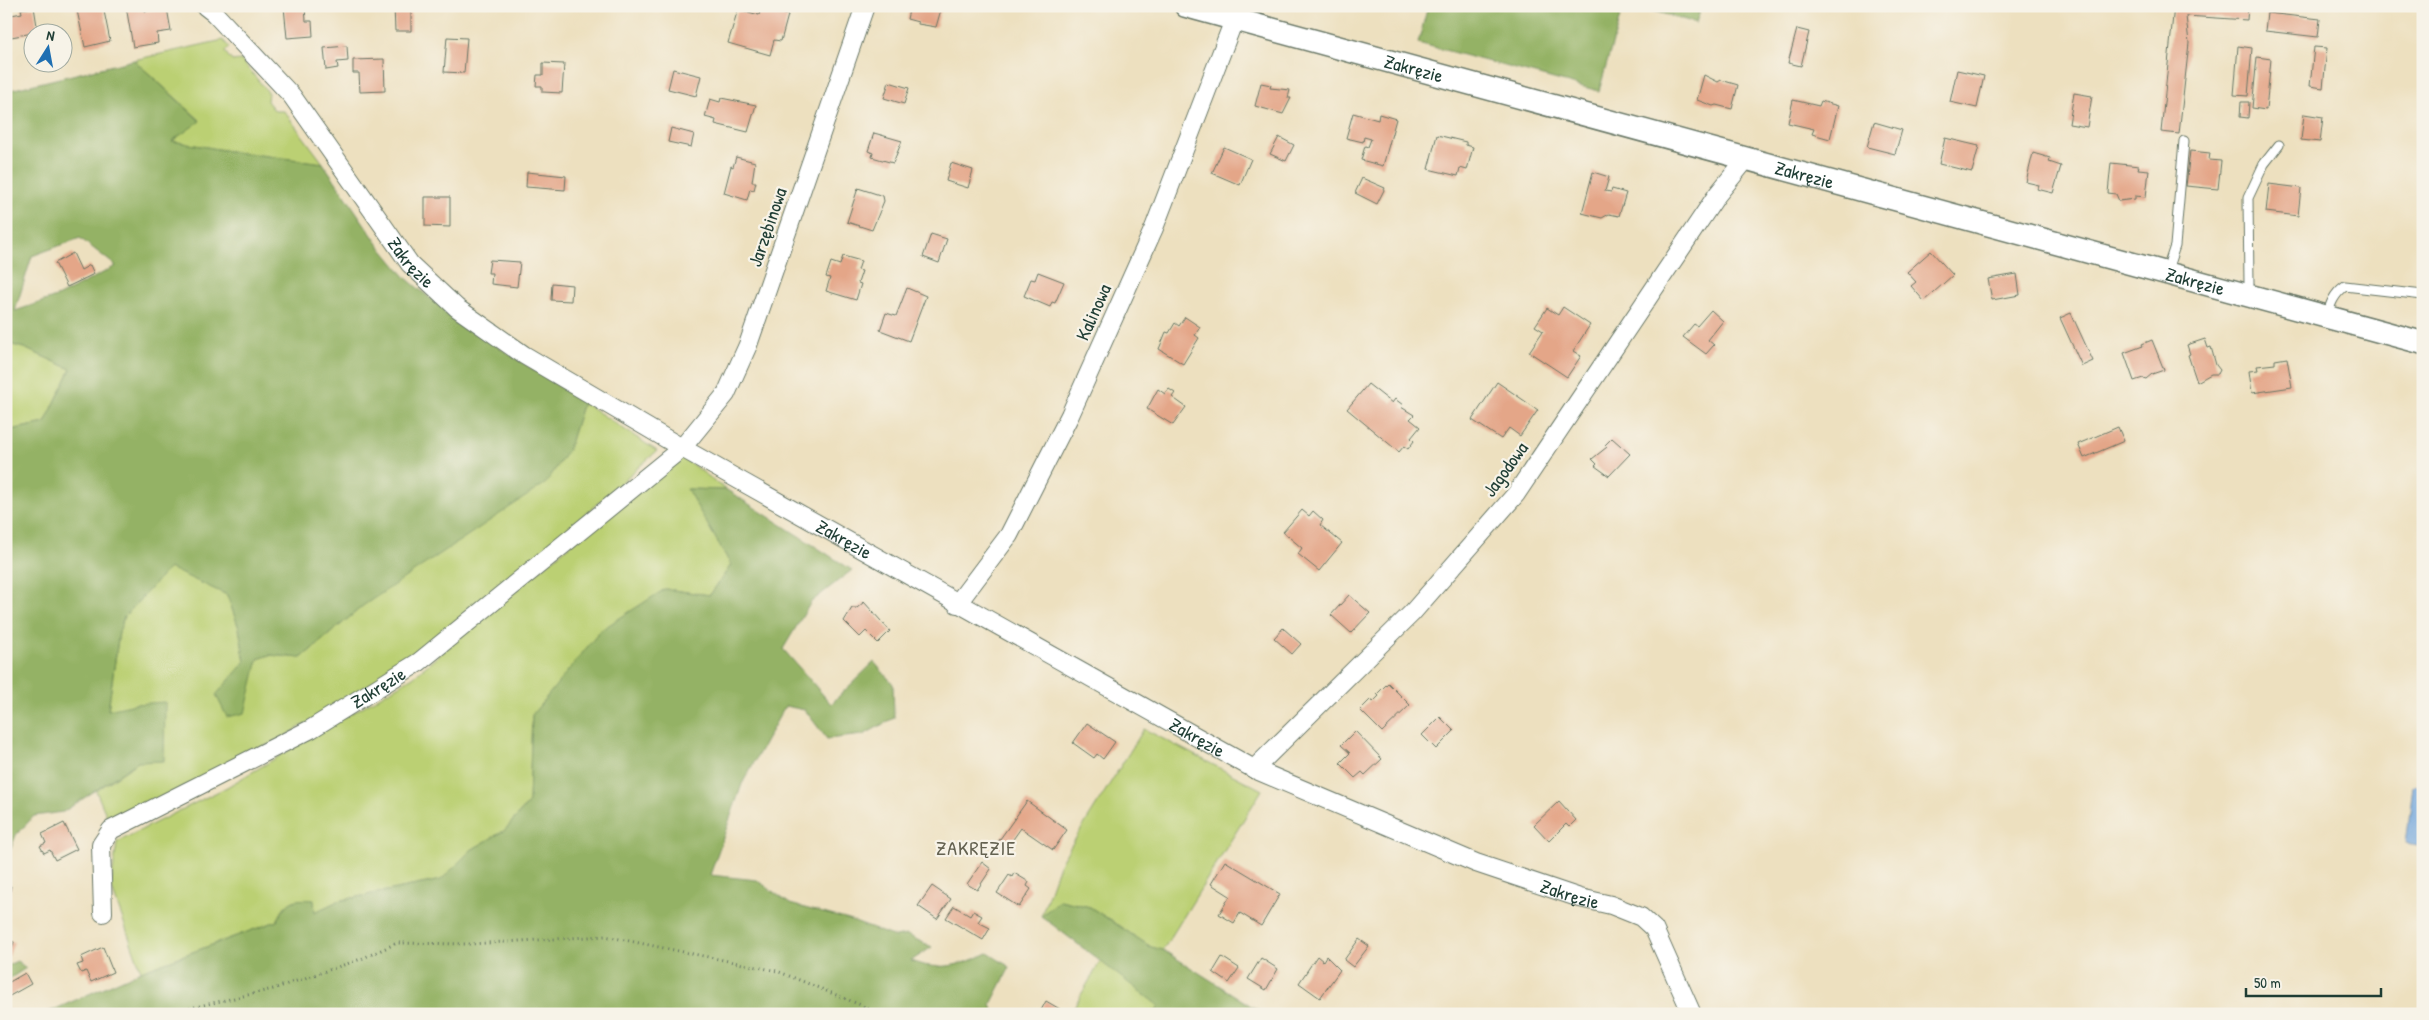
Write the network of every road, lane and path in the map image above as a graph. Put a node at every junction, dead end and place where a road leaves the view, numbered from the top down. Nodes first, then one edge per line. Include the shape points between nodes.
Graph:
1 (205, 6) edge
2 (865, 6) edge
3 (1121, 6) edge
4 (1186, 6) edge
5 (1128, 8) dead end
6 (1234, 20) junction
7 (2184, 141) dead end
8 (2278, 145) dead end
9 (1747, 158) junction
10 (2166, 273) junction
11 (2245, 295) junction
12 (2423, 295) edge
13 (2327, 317) junction
14 (2423, 343) edge
15 (682, 448) junction
16 (957, 604) junction
17 (1254, 768) junction
18 (103, 913) dead end
19 (165, 1014) edge
20 (878, 1014) edge
21 (1692, 1014) edge

1 - 15 street, Zakręzie via 292,96 410,264 457,308 524,355
2 - 15 street, Jarzębinowa via 748,345 726,394
3 - 5 path
4 - 6 street, Zakręzie
6 - 9 street, Zakręzie
6 - 16 street, Kalinowa via 1154,228 1070,416 1009,535
7 - 10 lane via 2175,246
8 - 11 lane via 2264,164 2248,198 2249,284
9 - 10 street, Zakręzie
9 - 17 street, Jagodowa via 1717,195 1516,494 1412,613
10 - 11 street, Zakręzie
11 - 13 street, Zakręzie
12 - 13 lane via 2346,286 2337,291
13 - 14 street, Zakręzie
15 - 16 street, Zakręzie
15 - 18 street, Zakręzie via 419,662 311,729 111,830 101,845
16 - 17 street, Zakręzie
17 - 21 street, Zakręzie via 1476,863 1642,917 1654,929
19 - 20 path via 273,989 397,943 470,944 605,936 777,971

